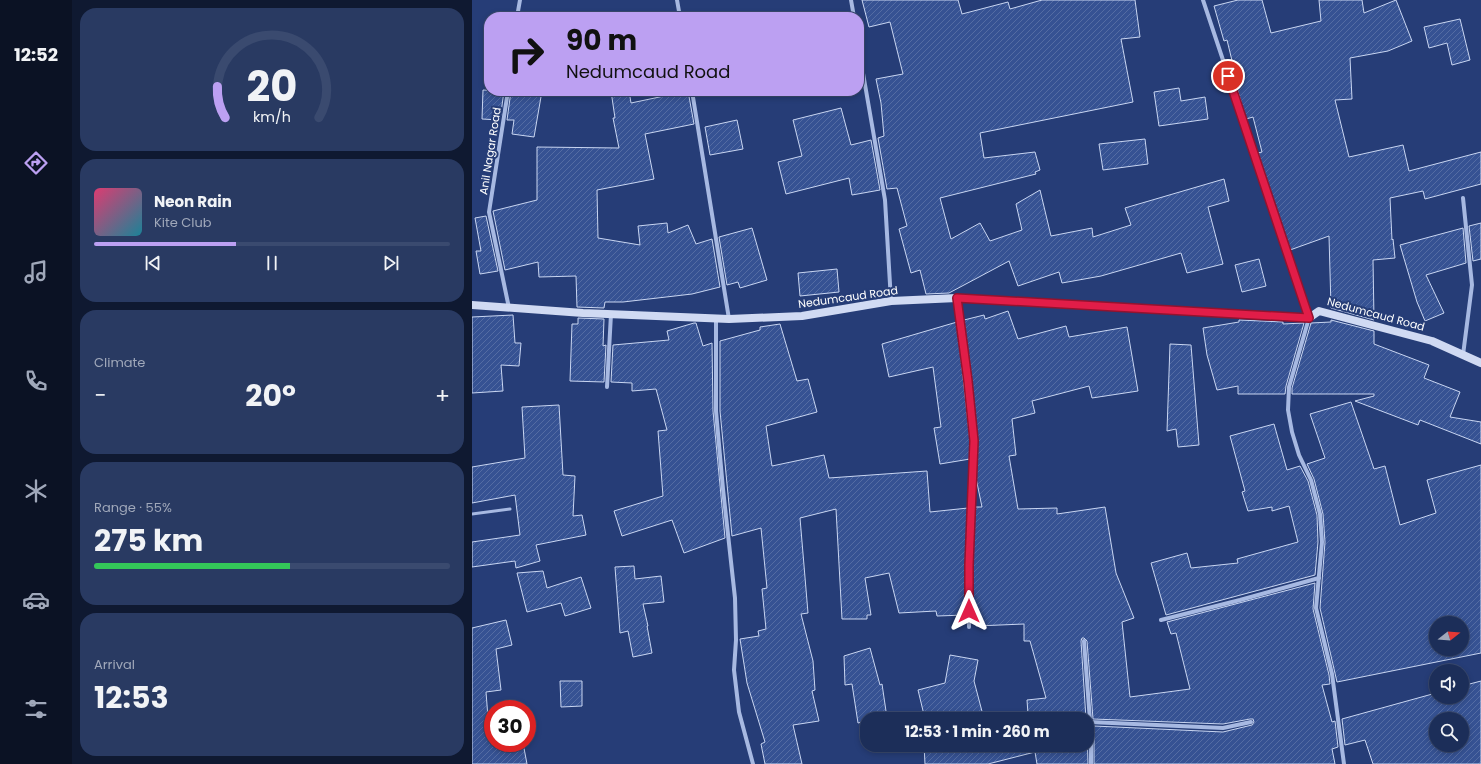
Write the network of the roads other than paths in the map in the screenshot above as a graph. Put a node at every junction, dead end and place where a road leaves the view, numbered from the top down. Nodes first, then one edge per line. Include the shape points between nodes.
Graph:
1 (520, 0) edge
2 (677, 0) edge
3 (851, 0) edge
4 (1203, 0) edge
5 (519, 12) edge
6 (679, 12) edge
7 (853, 12) edge
8 (864, 79) edge
9 (507, 96) edge
10 (693, 96) edge
11 (1463, 198) dead end
12 (957, 298) junction
13 (892, 301) junction
14 (472, 305) edge
15 (509, 308) junction
16 (611, 314) junction
17 (716, 318) junction
18 (1309, 318) junction
19 (729, 319) junction
20 (1463, 355) junction
21 (1481, 363) edge
22 (607, 387) dead end
23 (510, 509) dead end
24 (472, 514) edge
25 (1319, 578) junction
26 (1161, 620) dead end
27 (969, 626) dead end
28 (1084, 641) dead end
29 (1089, 712) edge
30 (1094, 722) edge
31 (1251, 722) dead end
32 (1091, 752) edge
33 (753, 764) edge
34 (1091, 764) edge
35 (1344, 764) edge

1 - 5 street
2 - 6 street
3 - 7 street
4 - 18 street
8 - 13 street via 885,200
9 - 15 street, Anil Nagar Road via 489,212
10 - 19 street
11 - 20 street via 1472,285
12 - 13 main road, Nedumcaud Road
12 - 18 main road, Nedumcaud Road
12 - 27 street via 974,441
13 - 19 main road, Nedumcaud Road via 802,316
14 - 15 main road, Nedumcaud Road
15 - 16 main road, Nedumcaud Road
16 - 17 main road, Nedumcaud Road
16 - 22 street
17 - 19 main road, Nedumcaud Road
17 - 33 street via 716,411 736,598 734,670 740,712
18 - 20 main road, Nedumcaud Road via 1319,310 1432,341
18 - 25 street via 1290,387 1288,410 1299,455 1311,480 1320,514 1322,542
20 - 21 main road, Nedumcaud Road
23 - 24 lane
25 - 26 street
25 - 35 street via 1316,608 1332,674
28 - 29 street
30 - 31 street via 1223,728
32 - 34 street

